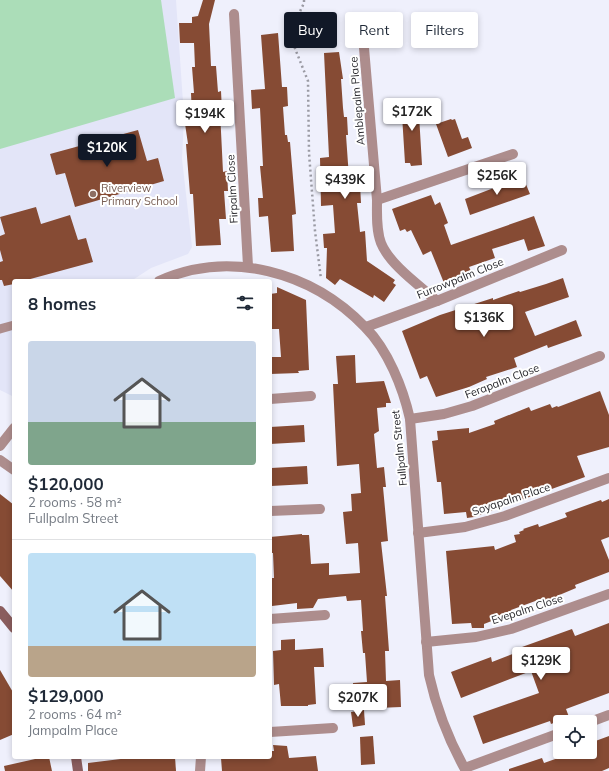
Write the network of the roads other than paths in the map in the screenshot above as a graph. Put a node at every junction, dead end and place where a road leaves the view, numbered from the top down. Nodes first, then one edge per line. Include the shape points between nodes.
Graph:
1 (234, 14) dead end
2 (364, 48) dead end
3 (513, 154) dead end
4 (377, 200) junction
5 (562, 250) dead end
6 (248, 266) junction
7 (165, 279) edge
8 (437, 302) junction
9 (12, 326) edge
10 (366, 327) junction
11 (0, 329) edge
12 (600, 356) dead end
13 (311, 396) dead end
14 (272, 399) edge
15 (410, 419) junction
16 (12, 431) edge
17 (0, 446) edge
18 (0, 460) edge
19 (12, 469) edge
20 (609, 478) edge
21 (320, 508) dead end
22 (272, 510) edge
23 (418, 533) junction
24 (609, 594) edge
25 (0, 611) edge
26 (325, 615) dead end
27 (272, 619) edge
28 (12, 626) edge
29 (426, 642) junction
30 (609, 715) edge
31 (597, 719) edge
32 (333, 728) dead end
33 (272, 732) edge
34 (553, 736) edge
35 (76, 759) edge
36 (201, 759) edge
37 (466, 770) edge
38 (78, 771) edge
39 (200, 771) edge

1 - 6 street, Firpalm Close
2 - 4 street, Amblepalm Place
3 - 4 street
4 - 8 street, Amblepalm Place via 377,225 389,257
5 - 8 street, Furrowpalm Close
6 - 7 street, Fullpalm Street via 196,269
6 - 10 street, Fullpalm Street via 276,273 316,289 337,302
8 - 10 street, Furrowpalm Close
9 - 11 lane
10 - 15 street, Fullpalm Street via 396,376 405,396
12 - 15 street, Ferapalm Close via 472,406 444,414
13 - 14 street
15 - 23 street, Fullpalm Street
16 - 17 street
18 - 19 street
20 - 23 street, Soyapalm Place via 505,516 465,527
21 - 22 street
23 - 29 street, Fullpalm Street
24 - 29 street, Evepalm Close via 511,629 476,637
25 - 28 street
26 - 27 street
29 - 37 street, Fullpalm Street via 435,702 445,731
30 - 31 street
32 - 33 street
34 - 37 street
35 - 38 street
36 - 39 street

